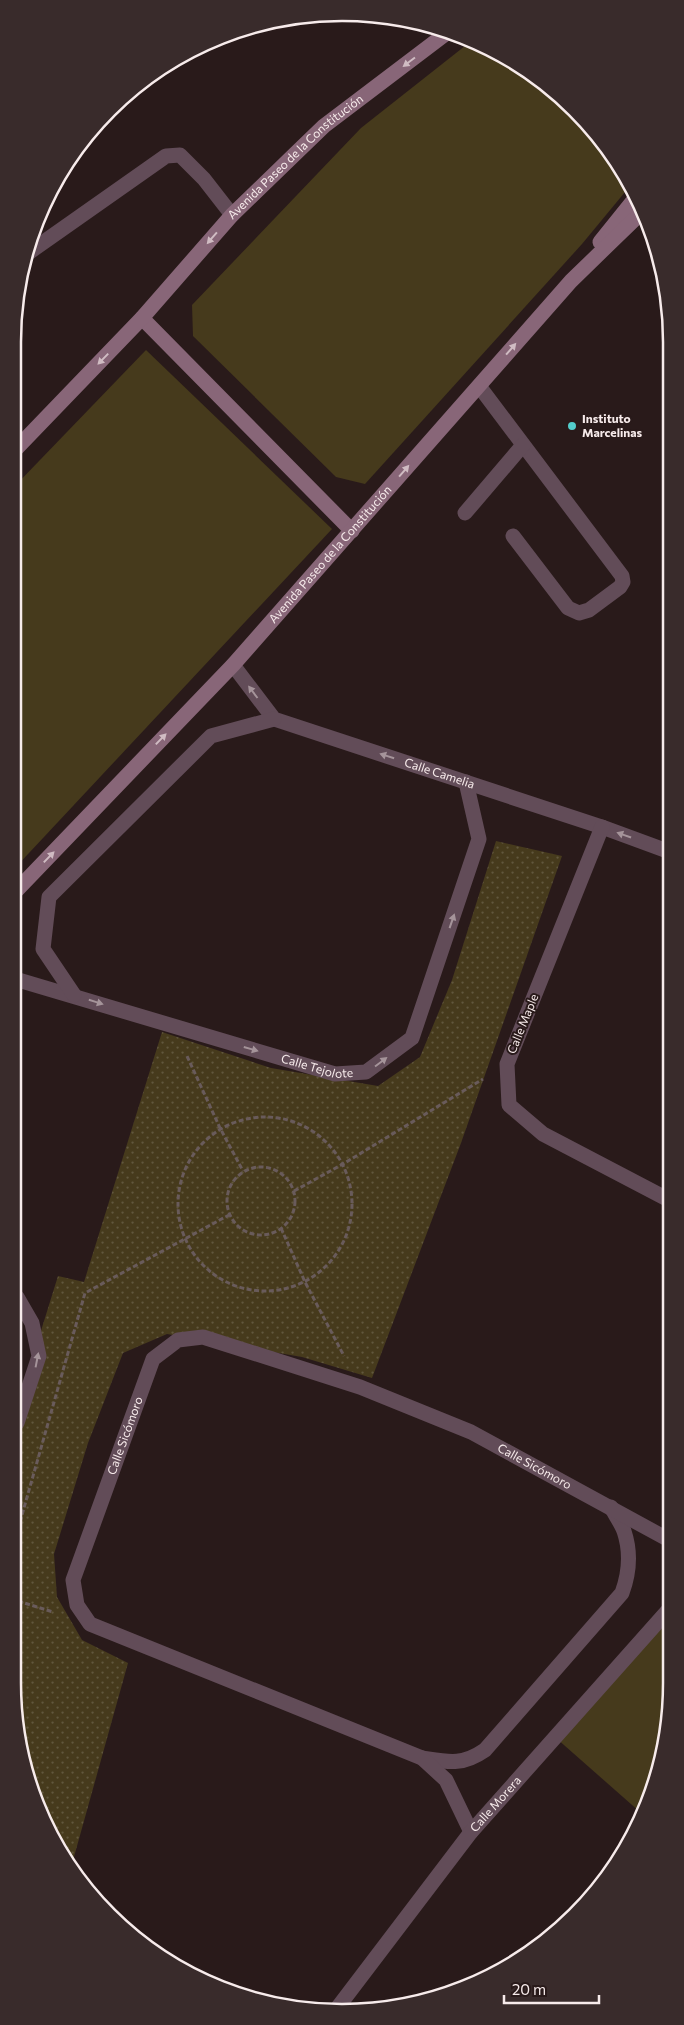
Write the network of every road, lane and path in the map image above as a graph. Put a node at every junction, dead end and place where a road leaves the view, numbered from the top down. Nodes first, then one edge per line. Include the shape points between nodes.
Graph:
1 (434, 35) edge
2 (441, 37) edge
3 (425, 49) junction
4 (631, 203) edge
5 (232, 215) junction
6 (637, 217) edge
7 (35, 248) edge
8 (571, 281) junction
9 (142, 318) junction
10 (479, 386) junction
11 (21, 444) edge
12 (523, 445) junction
13 (464, 513) dead end
14 (352, 531) junction
15 (513, 536) dead end
16 (233, 665) junction
17 (274, 719) junction
18 (466, 782) junction
19 (602, 827) junction
20 (663, 849) edge
21 (21, 886) edge
22 (21, 981) edge
23 (74, 995) junction
24 (173, 1026) junction
25 (507, 1064) junction
26 (220, 1128) junction
27 (343, 1164) junction
28 (243, 1170) junction
29 (294, 1190) junction
30 (663, 1197) edge
31 (229, 1215) junction
32 (281, 1228) junction
33 (185, 1240) junction
34 (305, 1282) junction
35 (21, 1304) edge
36 (360, 1387) junction
37 (21, 1411) edge
38 (611, 1507) junction
39 (21, 1518) edge
40 (663, 1536) edge
41 (663, 1617) edge
42 (422, 1758) junction
43 (471, 1832) junction
44 (340, 2004) edge

1 - 3 street
2 - 3 street, Avenida Paseo de la Constitución
3 -> 5 street, Avenida Paseo de la Constitución via 324,126
4 - 8 street
5 - 7 street via 180,155 166,156
5 -> 9 street, Avenida Paseo de la Constitución
6 - 8 street, Avenida Paseo de la Constitución
10 -> 8 street, Avenida Paseo de la Constitución
9 -> 11 street, Avenida Paseo de la Constitución
9 - 14 street
10 - 12 street
14 -> 10 street, Avenida Paseo de la Constitución
12 - 13 street
12 - 15 street via 622,576 620,587 589,610 579,613 568,608
14 - 16 street, Avenida Paseo de la Constitución
17 -> 16 street
21 -> 16 street, Avenida Paseo de la Constitución
18 -> 17 street, Calle Camelia
17 - 23 street via 211,736 49,897 43,949
18 - 19 street, Calle Camelia
24 -> 18 street, Calle Tejolote via 335,1074 366,1072 412,1038 480,839
20 -> 19 street, Calle Camelia
19 - 25 street, Calle Maple
22 - 23 street, Calle Tejolote
23 -> 24 street, Calle Tejolote
24 - 26 path
25 - 27 path
25 - 30 street, Calle Maple via 509,1105 543,1134
26 - 27 path via 248,1117 279,1117 308,1127 328,1142
26 - 28 path
26 - 33 path via 197,1148 182,1174 177,1205
27 - 29 path
27 - 34 path via 352,1198 349,1228 338,1252
28 - 29 path via 254,1166 278,1170
28 - 31 path via 234,1178 228,1192
29 - 32 path via 292,1214
31 - 32 path via 236,1225 258,1235 270,1234
31 - 33 path
32 - 34 path
33 - 34 path via 198,1261 221,1280 259,1292
33 - 39 path via 85,1293
34 - 36 path
37 -> 35 street via 39,1356 32,1322
36 - 38 street, Calle Sicómoro via 471,1432
36 - 42 street, Calle Sicómoro via 203,1337 178,1340 153,1360 73,1580 77,1605 90,1624
38 - 40 street, Calle Sicómoro
38 - 42 street via 624,1531 628,1553 628,1575 622,1593 485,1750 472,1759 455,1763
41 - 43 street, Calle Morera
42 - 43 street, Calle Sicómoro via 446,1780
43 - 44 street, Calle Morera

